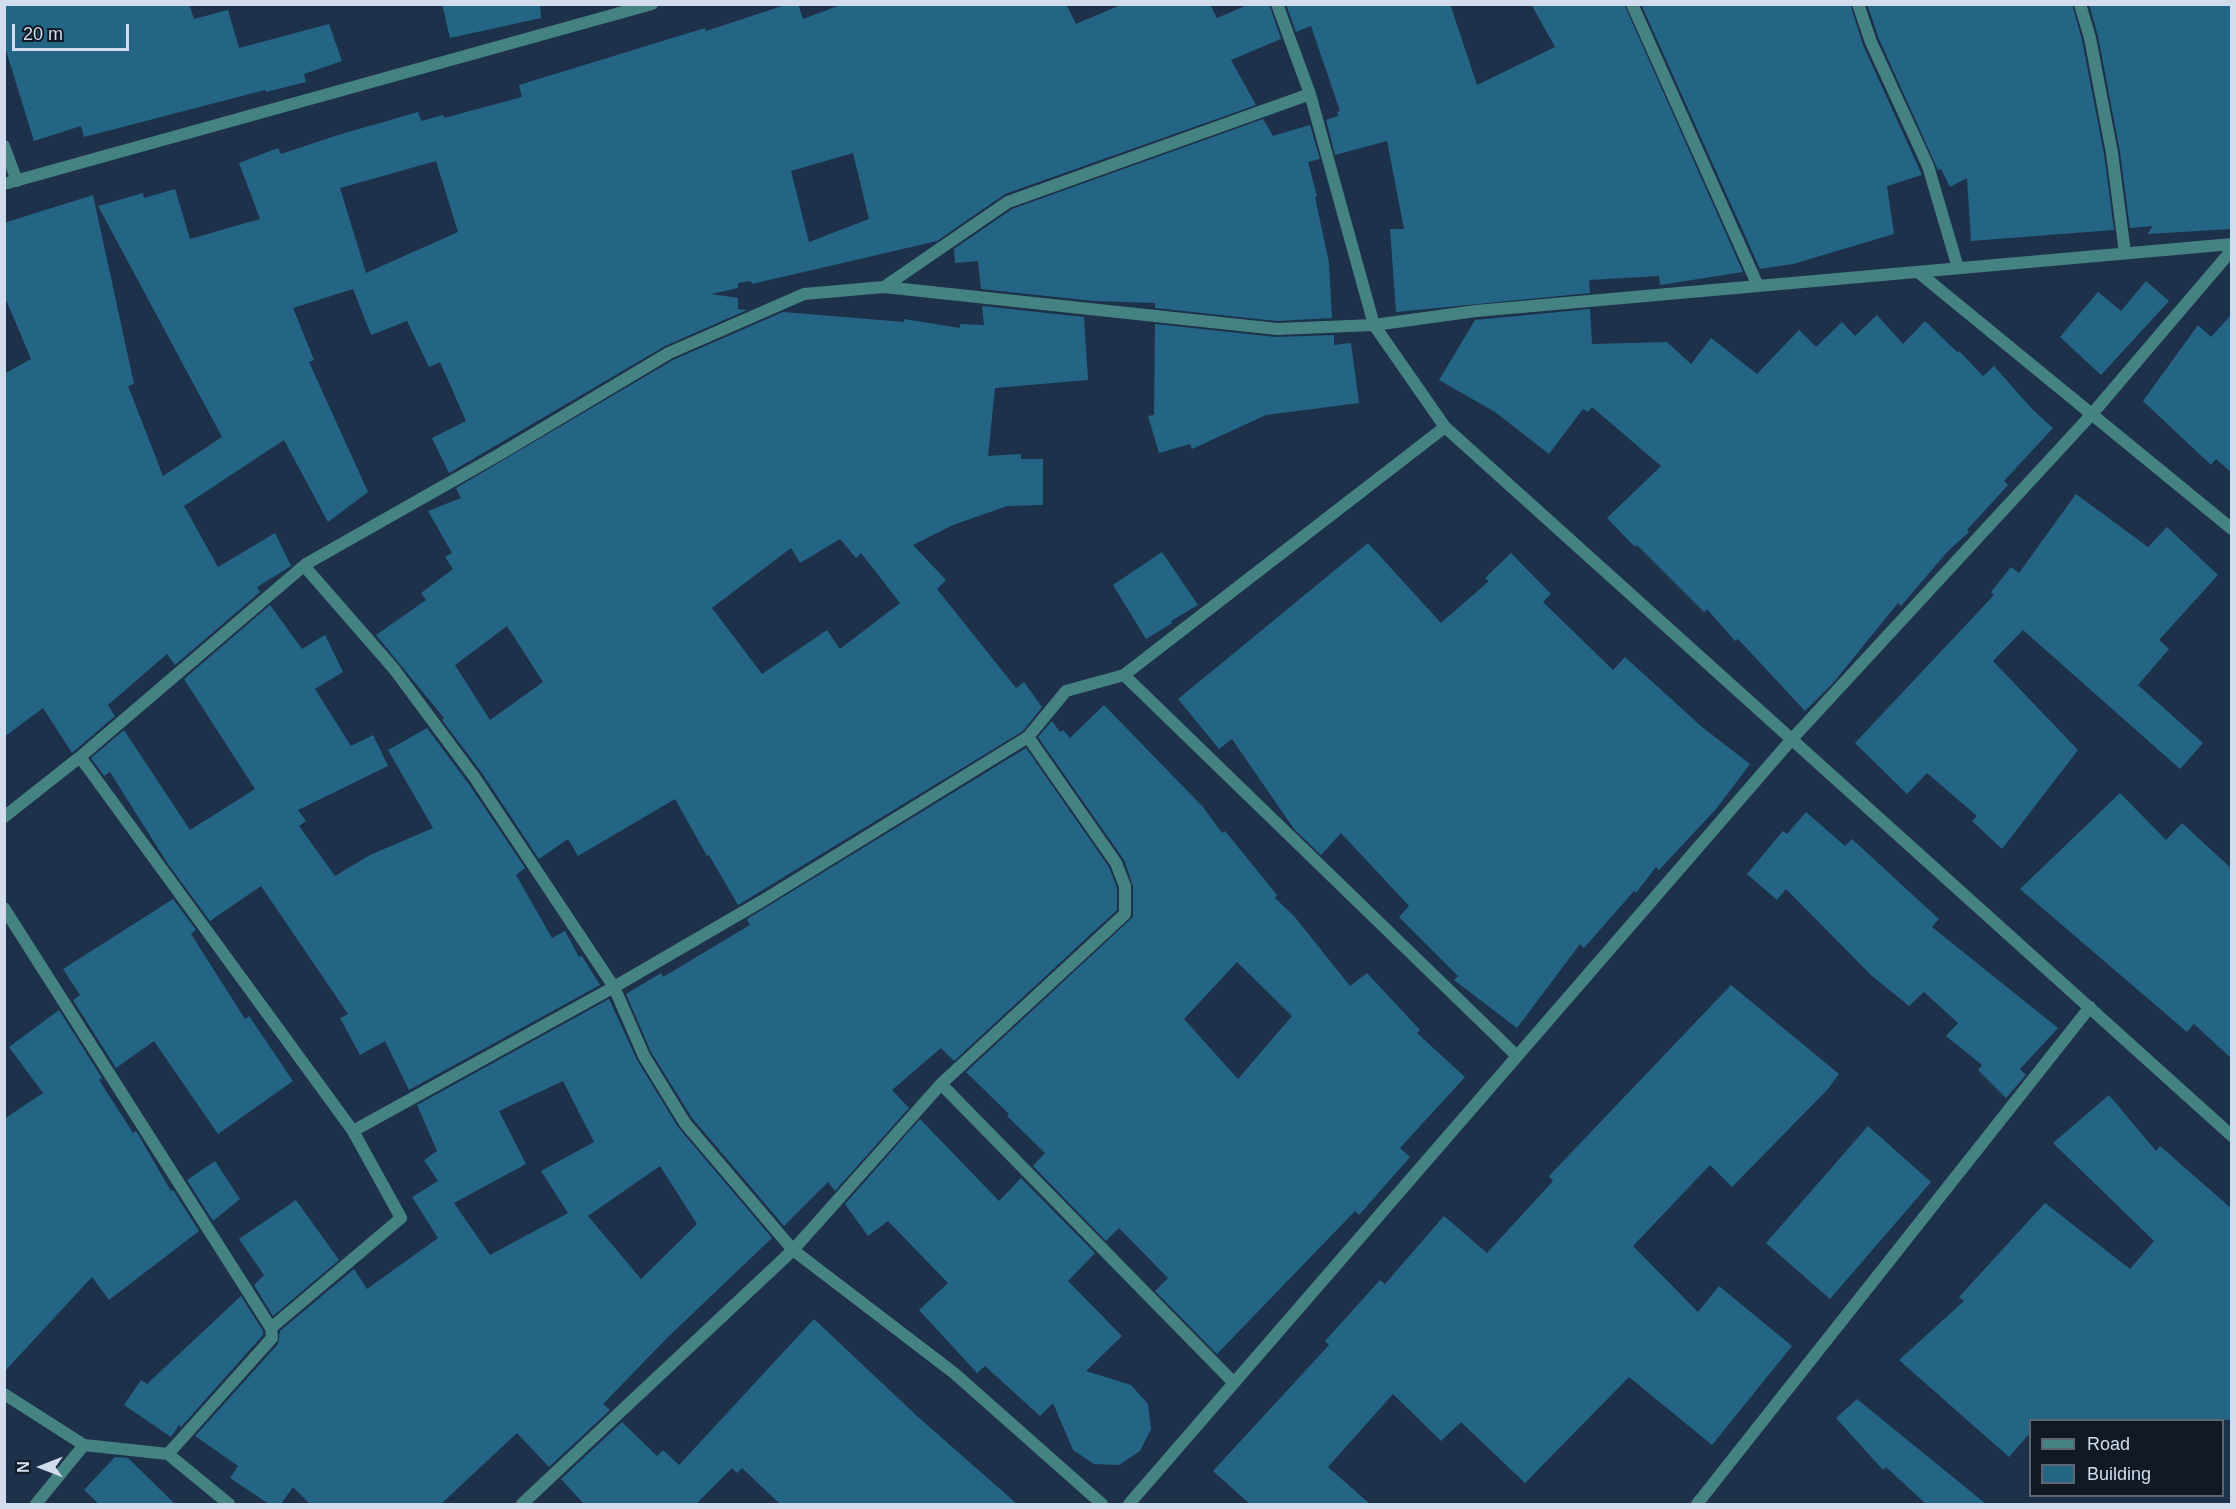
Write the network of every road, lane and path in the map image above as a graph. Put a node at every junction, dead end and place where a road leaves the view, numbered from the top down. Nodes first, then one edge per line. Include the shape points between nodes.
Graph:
1 (652, 4) edge
2 (1277, 4) edge
3 (1632, 4) edge
4 (1858, 4) edge
5 (2080, 4) edge
6 (1310, 94) junction
7 (4, 146) edge
8 (11, 182) edge
9 (2232, 244) edge
10 (2232, 250) edge
11 (2126, 253) junction
12 (1958, 268) junction
13 (1918, 272) junction
14 (1758, 286) junction
15 (884, 287) junction
16 (1374, 325) junction
17 (2092, 414) junction
18 (1445, 427) junction
19 (2232, 529) edge
20 (306, 564) junction
21 (1124, 675) junction
22 (1028, 737) junction
23 (1792, 738) junction
24 (80, 757) junction
25 (4, 817) edge
26 (4, 908) edge
27 (614, 987) junction
28 (2090, 1007) junction
29 (1517, 1056) junction
30 (940, 1084) junction
31 (352, 1131) junction
32 (2232, 1136) edge
33 (793, 1250) junction
34 (271, 1328) junction
35 (1234, 1383) junction
36 (4, 1394) edge
37 (84, 1445) junction
38 (168, 1454) junction
39 (36, 1504) edge
40 (229, 1504) edge
41 (522, 1504) edge
42 (1102, 1504) edge
43 (1129, 1504) edge
44 (1696, 1504) edge

1 - 8 street
2 - 6 street
3 - 14 street
4 - 12 street via 1871,42 1928,166
5 - 11 street via 2112,153
6 - 15 street via 1008,202
6 - 16 street
7 - 8 street
9 - 11 street
10 - 17 street
11 - 12 street
12 - 13 street
13 - 14 street
13 - 17 street
14 - 16 street via 1476,311
15 - 16 street via 1277,329
15 - 20 street via 804,294 669,353
16 - 18 street
17 - 19 street
17 - 23 street
18 - 21 street
18 - 23 street
20 - 24 street
20 - 27 street via 394,669 475,778
21 - 22 street via 1066,691
21 - 29 street
22 - 27 street
22 - 30 street via 1116,863 1125,886 1125,914
23 - 28 street
23 - 29 street
24 - 25 street
24 - 31 street
26 - 34 street
27 - 31 street
27 - 33 street via 644,1056 685,1123
28 - 32 street
28 - 44 street
29 - 35 street
30 - 33 street
30 - 35 street
31 - 34 street via 401,1218
33 - 41 street
33 - 42 street via 954,1373
34 - 38 street via 273,1338
35 - 43 street
36 - 37 street
37 - 38 street
37 - 39 street
38 - 40 street

